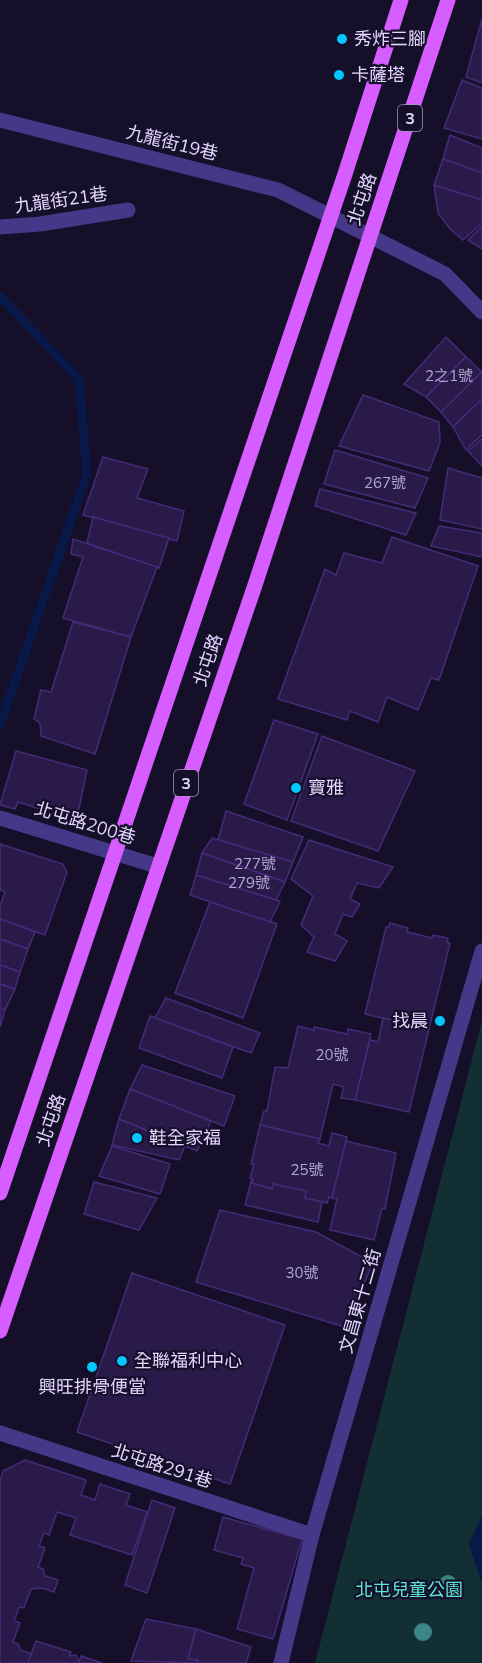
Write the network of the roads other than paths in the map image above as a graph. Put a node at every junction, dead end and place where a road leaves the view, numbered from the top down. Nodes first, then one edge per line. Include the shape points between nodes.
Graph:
1 (401, 0) edge
2 (448, 0) edge
3 (0, 120) edge
4 (128, 210) dead end
5 (330, 216) junction
6 (0, 227) edge
7 (370, 236) junction
8 (482, 312) edge
9 (0, 818) edge
10 (115, 852) junction
11 (157, 866) junction
12 (482, 951) edge
13 (0, 1193) edge
14 (0, 1331) edge
15 (0, 1433) edge
16 (312, 1535) junction
17 (281, 1663) edge

1 - 5 main road, 北屯路
2 - 7 main road, 北屯路 / 3
3 - 5 street, 九龍街19巷 via 278,190
4 - 6 street, 九龍街21巷
5 - 7 street, 九龍街19巷
5 - 10 main road, 北屯路
7 - 8 street, 九龍街19巷 via 445,273
7 - 11 main road, 北屯路 / 3 via 262,565
9 - 10 street, 北屯路200巷
10 - 11 street, 北屯路200巷
10 - 13 main road, 北屯路
11 - 14 main road, 北屯路 / 3
12 - 16 street, 文昌東十二街
15 - 16 street, 北屯路291巷
16 - 17 street, 文昌東十二街

